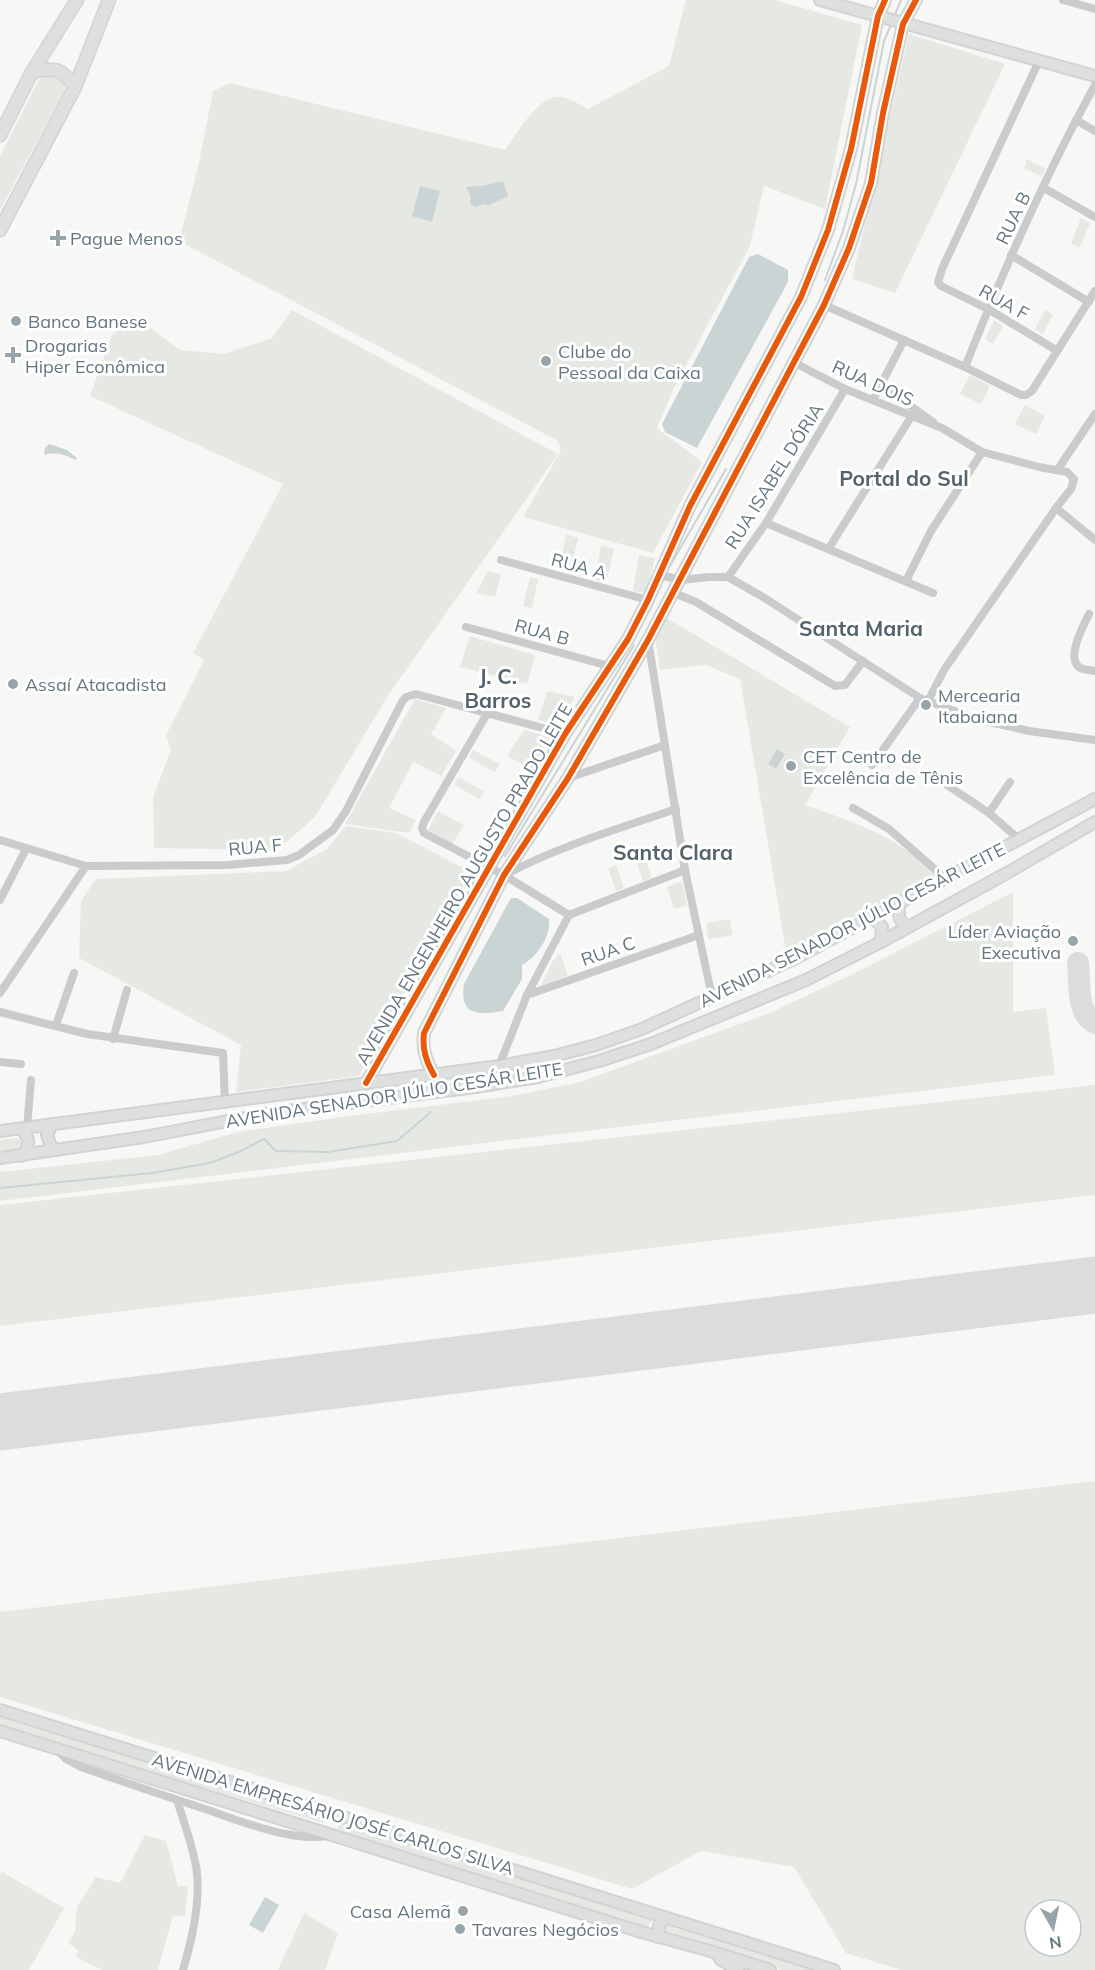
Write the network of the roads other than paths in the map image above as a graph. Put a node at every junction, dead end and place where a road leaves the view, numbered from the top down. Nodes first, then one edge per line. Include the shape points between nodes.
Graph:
1 (109, 0) edge
2 (820, 0) edge
3 (885, 0) edge
4 (916, 0) edge
5 (1063, 0) edge
6 (76, 1) edge
7 (1095, 9) edge
8 (882, 18) junction
9 (902, 23) junction
10 (1038, 61) junction
11 (32, 72) junction
12 (1095, 76) edge
13 (1095, 85) edge
14 (75, 87) junction
15 (1076, 120) junction
16 (1095, 131) edge
17 (0, 135) edge
18 (1044, 188) junction
19 (1095, 217) edge
20 (0, 230) edge
21 (1011, 255) junction
22 (1095, 291) edge
23 (1089, 302) junction
24 (824, 305) junction
25 (988, 309) junction
26 (904, 340) junction
27 (1056, 350) junction
28 (793, 362) junction
29 (965, 367) junction
30 (881, 385) junction
31 (845, 389) junction
32 (873, 400) junction
33 (1095, 414) edge
34 (911, 417) junction
35 (942, 428) junction
36 (982, 452) junction
37 (1058, 470) junction
38 (1056, 508) junction
39 (766, 523) junction
40 (1094, 538) edge
41 (829, 548) junction
42 (501, 560) dead end
43 (660, 575) junction
44 (728, 578) junction
45 (681, 580) junction
46 (906, 581) junction
47 (674, 593) junction
48 (933, 593) dead end
49 (648, 600) junction
50 (1089, 614) dead end
51 (466, 627) dead end
52 (648, 640) junction
53 (863, 661) junction
54 (609, 666) junction
55 (1095, 671) edge
56 (924, 700) junction
57 (488, 712) junction
58 (566, 734) junction
59 (1095, 740) edge
60 (665, 745) junction
61 (872, 765) dead end
62 (929, 773) dead end
63 (568, 777) junction
64 (1010, 782) dead end
65 (1095, 799) edge
66 (853, 808) dead end
67 (676, 809) junction
68 (989, 813) junction
69 (1095, 822) edge
70 (0, 840) edge
71 (1020, 840) junction
72 (26, 849) junction
73 (86, 866) junction
74 (488, 868) junction
75 (685, 870) junction
76 (504, 875) junction
77 (946, 879) junction
78 (0, 900) edge
79 (900, 903) junction
80 (569, 915) junction
81 (873, 917) junction
82 (907, 927) junction
83 (699, 935) junction
84 (881, 942) junction
85 (74, 973) dead end
86 (126, 990) dead end
87 (0, 993) edge
88 (527, 996) junction
89 (712, 997) junction
90 (0, 1012) edge
91 (56, 1025) junction
92 (113, 1039) junction
93 (0, 1062) edge
94 (21, 1064) dead end
95 (499, 1066) junction
96 (434, 1075) junction
97 (31, 1080) dead end
98 (366, 1083) junction
99 (225, 1102) junction
100 (52, 1124) junction
101 (24, 1128) junction
102 (0, 1131) edge
103 (56, 1150) junction
104 (22, 1156) junction
105 (0, 1158) edge
106 (0, 1710) edge
107 (0, 1731) edge
108 (57, 1749) junction
109 (177, 1800) junction
110 (231, 1803) junction
111 (335, 1815) junction
112 (227, 1816) junction
113 (329, 1834) junction
114 (665, 1917) junction
115 (658, 1937) junction
116 (707, 1950) junction
117 (183, 1970) edge
118 (738, 1970) edge
119 (770, 1970) edge
120 (834, 1970) edge

1 - 14 main road
2 - 8 main road
3 - 8 main road, AVENIDA ENGENHEIRO AUGUSTO PRADO LEITE
4 - 9 main road, AVENIDA ENGENHEIRO AUGUSTO PRADO LEITE
5 - 7 street
6 - 11 main road
8 - 9 main road
8 - 43 main road, AVENIDA ENGENHEIRO AUGUSTO PRADO LEITE via 851,149 824,239 801,297 690,506
9 - 10 main road
9 - 24 main road, AVENIDA ENGENHEIRO AUGUSTO PRADO LEITE via 871,183
10 - 12 main road
10 - 25 street, RUA F via 938,282
11 - 14 main road via 57,70
11 - 17 main road
13 - 15 street, RUA B
14 - 20 main road
15 - 16 street
15 - 18 street, RUA B
18 - 19 street
18 - 21 street, RUA B
21 - 23 street
21 - 25 street, RUA B
22 - 23 street
23 - 27 street
24 - 26 street
24 - 28 main road, AVENIDA ENGENHEIRO AUGUSTO PRADO LEITE
25 - 27 street, RUA F
25 - 29 street, RUA B
26 - 29 street
26 - 30 street
27 - 29 street via 1026,395
28 - 31 street, RUA DOIS
28 - 45 main road, AVENIDA ENGENHEIRO AUGUSTO PRADO LEITE
30 - 32 street
30 - 35 street, RUA DOIS
31 - 32 street, RUA DOIS
31 - 39 street, RUA ISABEL DÓRIA
32 - 34 street, RUA DOIS
33 - 37 street
34 - 35 street, RUA DOIS
34 - 41 street
35 - 36 street, RUA DOIS
36 - 37 street, RUA DOIS
36 - 46 street via 931,531
37 - 38 street, RUA DOIS via 1074,479
38 - 40 street
38 - 56 street
39 - 41 street
39 - 44 street, RUA ISABEL DÓRIA
41 - 46 street
42 - 49 street, RUA A
43 - 45 street
43 - 49 main road, AVENIDA ENGENHEIRO AUGUSTO PRADO LEITE
44 - 45 street
44 - 53 street
45 - 47 main road, AVENIDA ENGENHEIRO AUGUSTO PRADO LEITE
46 - 48 street
47 - 52 main road, AVENIDA ENGENHEIRO AUGUSTO PRADO LEITE
47 - 53 street via 696,602 835,686 846,685
49 - 54 main road, AVENIDA ENGENHEIRO AUGUSTO PRADO LEITE
50 - 55 street via 1074,656 1081,668
51 - 54 street, RUA B
52 - 60 street
52 - 63 main road, AVENIDA ENGENHEIRO AUGUSTO PRADO LEITE
53 - 56 street
54 - 58 main road, AVENIDA ENGENHEIRO AUGUSTO PRADO LEITE
56 - 59 street via 976,719
56 - 61 street
57 - 58 street
57 - 73 street, RUA F via 411,694 402,702 333,830 287,860
57 - 74 street via 423,828 430,837
58 - 74 main road, AVENIDA ENGENHEIRO AUGUSTO PRADO LEITE
60 - 63 street
60 - 67 street
62 - 68 street
63 - 76 main road, AVENIDA ENGENHEIRO AUGUSTO PRADO LEITE
64 - 68 street
65 - 71 main road, AVENIDA SENADOR JÚLIO CESÁR LEITE
66 - 77 street via 889,829
67 - 75 street
67 - 76 street via 572,844
68 - 71 street
69 - 82 main road, AVENIDA SENADOR JÚLIO CESÁR LEITE
70 - 72 street, RUA F
71 - 77 main road, AVENIDA SENADOR JÚLIO CESÁR LEITE
72 - 73 street, RUA F
72 - 78 street
73 - 87 street
74 - 76 street
74 - 98 main road, AVENIDA ENGENHEIRO AUGUSTO PRADO LEITE
75 - 80 street
75 - 83 street
76 - 80 street
76 - 96 main road, AVENIDA ENGENHEIRO AUGUSTO PRADO LEITE via 424,1033 424,1053
77 - 79 main road, AVENIDA SENADOR JÚLIO CESÁR LEITE
79 - 81 main road, AVENIDA SENADOR JÚLIO CESÁR LEITE
79 - 82 main road via 899,917
80 - 88 street
81 - 84 main road via 882,927
81 - 89 main road, AVENIDA SENADOR JÚLIO CESÁR LEITE
82 - 84 main road, AVENIDA SENADOR JÚLIO CESÁR LEITE
83 - 88 street, RUA C
83 - 89 street
84 - 103 main road, AVENIDA SENADOR JÚLIO CESÁR LEITE via 806,980 651,1044 538,1077 264,1114
85 - 91 street
86 - 92 street
88 - 95 street
89 - 95 main road, AVENIDA SENADOR JÚLIO CESÁR LEITE via 596,1045
90 - 91 street
91 - 92 street
92 - 99 street via 223,1053
93 - 94 street
95 - 96 main road, AVENIDA SENADOR JÚLIO CESÁR LEITE
96 - 98 main road, AVENIDA SENADOR JÚLIO CESÁR LEITE
97 - 101 street
98 - 99 main road, AVENIDA SENADOR JÚLIO CESÁR LEITE
99 - 100 main road, AVENIDA SENADOR JÚLIO CESÁR LEITE
100 - 101 main road, AVENIDA SENADOR JÚLIO CESÁR LEITE
100 - 103 main road via 48,1140
101 - 102 main road, AVENIDA SENADOR JÚLIO CESÁR LEITE
101 - 104 main road via 29,1139
103 - 104 main road, AVENIDA SENADOR JÚLIO CESÁR LEITE
104 - 105 main road, AVENIDA SENADOR JÚLIO CESÁR LEITE
106 - 111 main road, AVENIDA EMPRESÁRIO JOSÉ CARLOS SILVA
107 - 108 main road, AVENIDA EMPRESÁRIO JOSÉ CARLOS SILVA
108 - 109 street via 81,1767
108 - 110 main road, AVENIDA EMPRESÁRIO JOSÉ CARLOS SILVA
109 - 112 street
109 - 117 street via 198,1890 192,1940
110 - 112 street
110 - 113 main road, AVENIDA EMPRESÁRIO JOSÉ CARLOS SILVA
111 - 113 main road
111 - 114 main road, AVENIDA EMPRESÁRIO JOSÉ CARLOS SILVA
112 - 113 street via 287,1834
113 - 115 main road, AVENIDA EMPRESÁRIO JOSÉ CARLOS SILVA
114 - 115 main road via 658,1925
114 - 120 main road, AVENIDA EMPRESÁRIO JOSÉ CARLOS SILVA
115 - 116 main road, AVENIDA EMPRESÁRIO JOSÉ CARLOS SILVA
116 - 118 main road, AVENIDA EMPRESÁRIO JOSÉ CARLOS SILVA
116 - 119 main road, AVENIDA EMPRESÁRIO JOSÉ CARLOS SILVA

